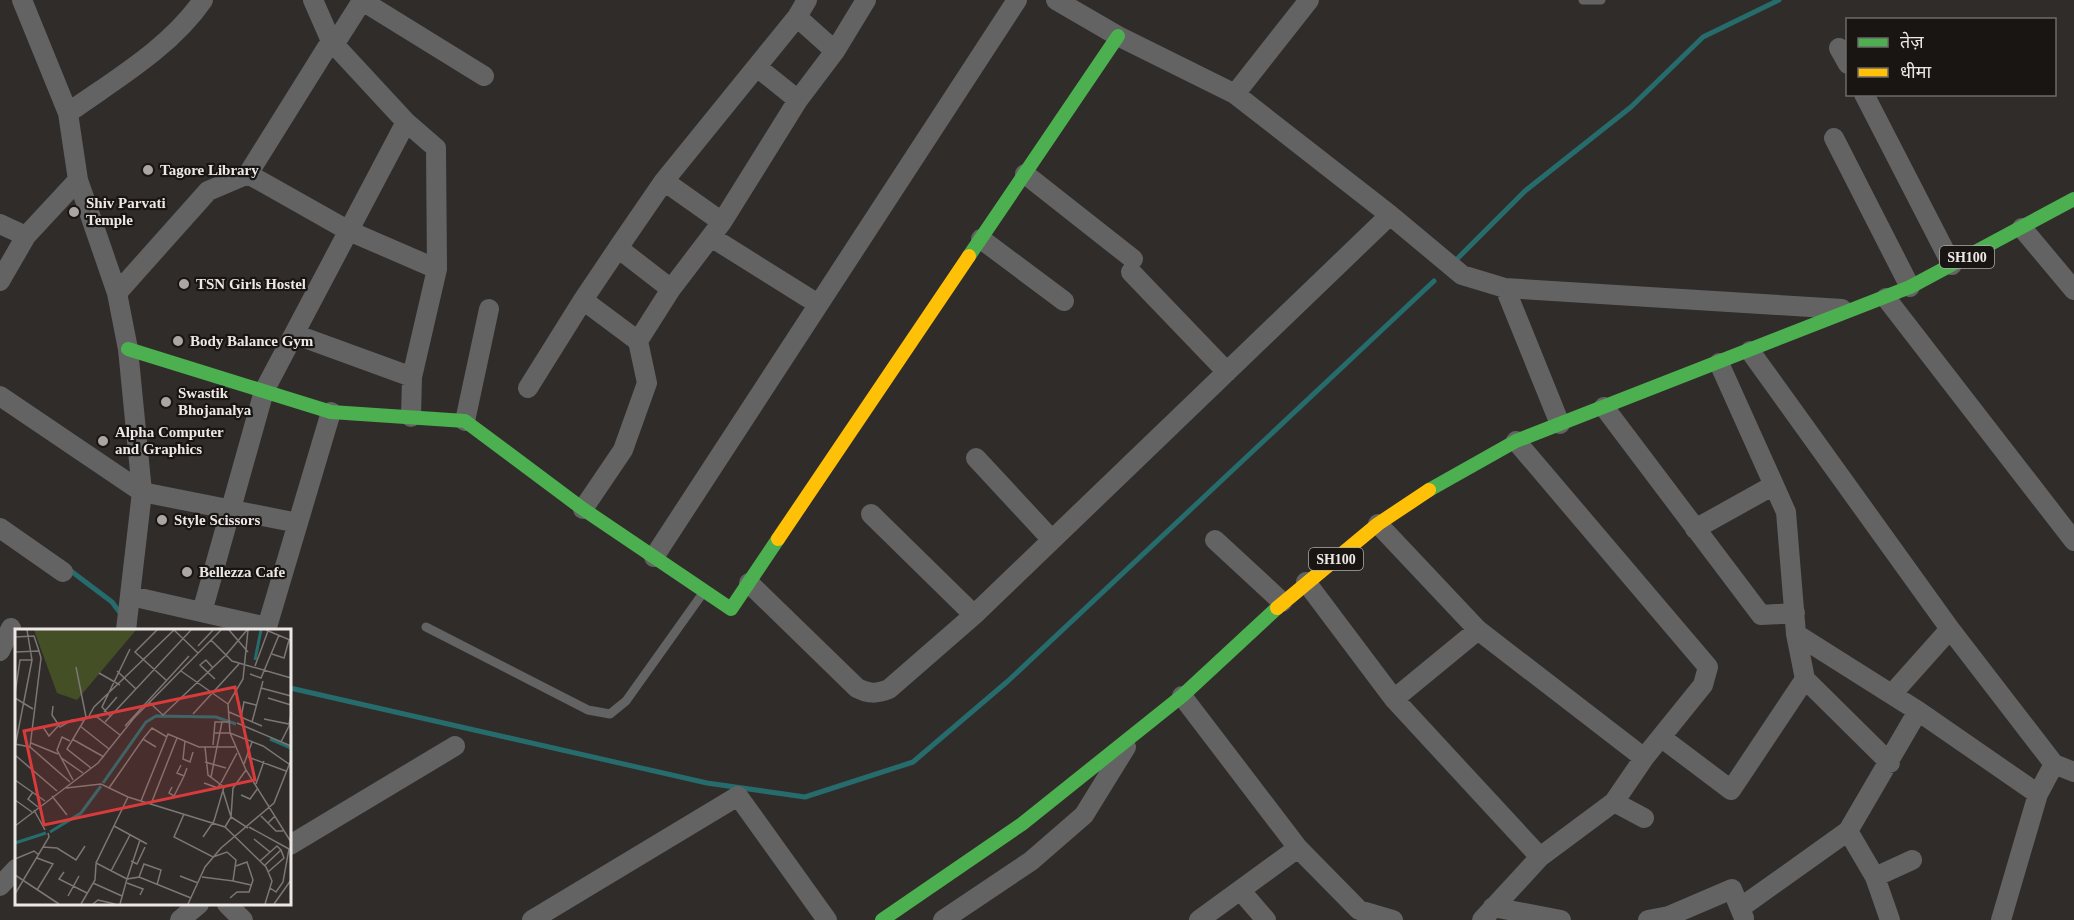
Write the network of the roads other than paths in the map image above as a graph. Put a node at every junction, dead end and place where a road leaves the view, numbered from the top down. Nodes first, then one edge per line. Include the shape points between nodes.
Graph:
1 (22, 0) edge
2 (203, 0) edge
3 (313, 0) edge
4 (807, 0) edge
5 (866, 0) edge
6 (1017, 0) edge
7 (1056, 0) edge
8 (1309, 0) edge
9 (1583, 0) edge
10 (1601, 0) edge
11 (797, 18) junction
12 (1118, 36) junction
13 (333, 43) junction
14 (835, 51) junction
15 (758, 67) junction
16 (484, 76) dead end
17 (1235, 94) junction
18 (1865, 96) edge
19 (798, 100) junction
20 (68, 113) junction
21 (406, 122) junction
22 (1834, 138) dead end
23 (248, 174) junction
24 (1025, 174) junction
25 (78, 180) junction
26 (664, 181) junction
27 (2074, 199) edge
28 (1390, 214) junction
29 (0, 224) edge
30 (2022, 228) junction
31 (717, 229) junction
32 (349, 231) junction
33 (26, 236) junction
34 (981, 239) junction
35 (618, 248) junction
36 (1952, 265) junction
37 (437, 269) junction
38 (0, 281) edge
39 (1910, 287) junction
40 (1505, 288) junction
41 (671, 290) junction
42 (2074, 290) edge
43 (117, 293) junction
44 (1886, 298) junction
45 (583, 300) junction
46 (1064, 301) dead end
47 (818, 304) junction
48 (489, 309) dead end
49 (1857, 310) junction
50 (294, 334) junction
51 (638, 341) junction
52 (128, 349) junction
53 (1750, 351) junction
54 (1719, 363) junction
55 (1227, 372) junction
56 (412, 377) junction
57 (528, 387) dead end
58 (264, 391) junction
59 (0, 396) edge
60 (1604, 407) junction
61 (331, 412) junction
62 (411, 417) junction
63 (465, 421) junction
64 (1560, 424) junction
65 (1516, 441) junction
66 (976, 458) dead end
67 (1774, 484) junction
68 (142, 492) junction
69 (230, 509) junction
70 (583, 509) junction
71 (871, 514) dead end
72 (298, 523) junction
73 (1378, 524) junction
74 (0, 528) edge
75 (1695, 530) junction
76 (1052, 540) junction
77 (1215, 540) dead end
78 (2074, 541) edge
79 (654, 557) junction
80 (63, 572) dead end
81 (1306, 582) junction
82 (749, 583) junction
83 (704, 591) junction
84 (131, 599) junction
85 (1282, 602) junction
86 (202, 612) junction
87 (1795, 614) junction
88 (974, 615) junction
89 (9, 626) edge
90 (426, 627) dead end
91 (126, 629) edge
92 (1950, 629) junction
93 (1478, 630) junction
94 (1796, 634) junction
95 (0, 651) edge
96 (1805, 679) junction
97 (1892, 694) junction
98 (1182, 696) junction
99 (1394, 699) junction
100 (1918, 711) junction
101 (1134, 735) junction
102 (1662, 738) junction
103 (455, 746) dead end
104 (1644, 758) junction
105 (1890, 763) junction
106 (2054, 764) junction
107 (2074, 772) edge
108 (2038, 794) junction
109 (1614, 802) junction
110 (1644, 818) dead end
111 (1848, 831) junction
112 (291, 844) edge
113 (1298, 848) junction
114 (1540, 857) junction
115 (1911, 860) dead end
116 (15, 870) edge
117 (1875, 878) junction
118 (0, 886) edge
119 (1241, 891) junction
120 (197, 905) edge
121 (228, 905) edge
122 (1488, 914) edge
123 (1742, 914) edge
124 (1670, 918) edge
125 (180, 920) edge
126 (243, 920) edge
127 (532, 920) edge
128 (827, 920) edge
129 (882, 920) edge
130 (943, 920) edge
131 (1199, 920) edge
132 (1266, 920) edge
133 (1393, 920) edge
134 (1561, 920) edge
135 (1648, 920) edge
136 (1890, 920) edge
137 (2001, 920) edge

1 - 20 street
2 - 20 street via 192,16 150,54
3 - 13 street
4 - 11 street
5 - 14 street
6 - 47 street
7 - 12 street
8 - 17 street
9 - 10 lane
11 - 14 street
11 - 15 street
12 - 17 street
12 - 24 main road
13 - 16 street via 360,4 369,5
13 - 21 street
13 - 23 street
14 - 19 street
15 - 19 street
15 - 26 street
17 - 28 street
18 - 36 street
19 - 31 street
20 - 25 street
21 - 32 street
21 - 37 street via 436,148
22 - 39 street
23 - 32 street
23 - 43 street via 208,191
24 - 34 main road
24 - 55 street via 1132,265
25 - 33 street
25 - 43 street
26 - 31 street
26 - 35 street
27 - 30 main road, SH100
28 - 40 street via 1462,276
28 - 55 street
29 - 33 street
30 - 36 main road, SH100
30 - 42 street
31 - 41 street
31 - 47 street
32 - 37 street
32 - 50 street
33 - 38 street
34 - 46 street
34 - 82 main road
35 - 41 street
35 - 45 street
36 - 39 main road, SH100
37 - 56 street
39 - 44 main road, SH100
40 - 49 street
40 - 64 street
41 - 51 street
43 - 52 street
44 - 49 main road, SH100
44 - 78 street
45 - 51 street
45 - 57 street
47 - 79 street
48 - 63 street
49 - 53 main road, SH100
50 - 56 street
50 - 58 street
51 - 70 street via 647,383 623,450
52 - 58 main road
52 - 68 street
53 - 54 main road, SH100
53 - 92 street
54 - 60 main road, SH100
54 - 67 street
55 - 76 street
56 - 62 street
58 - 61 main road
58 - 69 street
59 - 68 street
60 - 64 main road, SH100
60 - 75 street
61 - 62 main road
61 - 72 street
62 - 63 main road
63 - 70 main road
64 - 65 main road, SH100
65 - 73 main road, SH100 via 1444,479
65 - 102 street via 1708,667 1702,685
66 - 76 street
67 - 75 street
67 - 87 street via 1786,512
68 - 69 street
68 - 84 street
69 - 72 street
69 - 86 street
70 - 79 main road
71 - 88 street
72 - 86 street via 267,627
73 - 81 main road, SH100
73 - 93 street
74 - 80 street
75 - 87 street via 1761,615
76 - 88 street
77 - 85 street
79 - 83 main road
81 - 85 main road, SH100
81 - 99 street
82 - 83 main road via 731,609
82 - 88 street via 857,688 867,693 889,689
83 - 90 lane via 627,701 610,714 588,710
84 - 86 street
84 - 91 street
85 - 98 main road, SH100
87 - 94 street
89 - 95 street
92 - 97 street
92 - 106 street
93 - 99 street
93 - 104 street
94 - 96 street
94 - 97 street
96 - 102 street via 1731,790
96 - 105 street
97 - 100 street
98 - 101 main road, SH100
98 - 113 street
99 - 114 street
100 - 105 street
100 - 108 street
101 - 129 main road, SH100 via 1022,824
101 - 130 street via 1084,815 1031,861
102 - 104 street
103 - 112 street
104 - 109 street
105 - 111 street
106 - 107 street
106 - 108 street
108 - 137 street
109 - 110 street
109 - 114 street
111 - 117 street
111 - 123 street
113 - 119 street
113 - 133 street via 1359,910
114 - 122 street
115 - 117 street
116 - 118 street
117 - 136 street
119 - 131 street
119 - 132 street
120 - 125 street
121 - 126 street
122 - 134 street
123 - 124 street via 1732,889
124 - 135 street
127 - 128 street via 738,796

